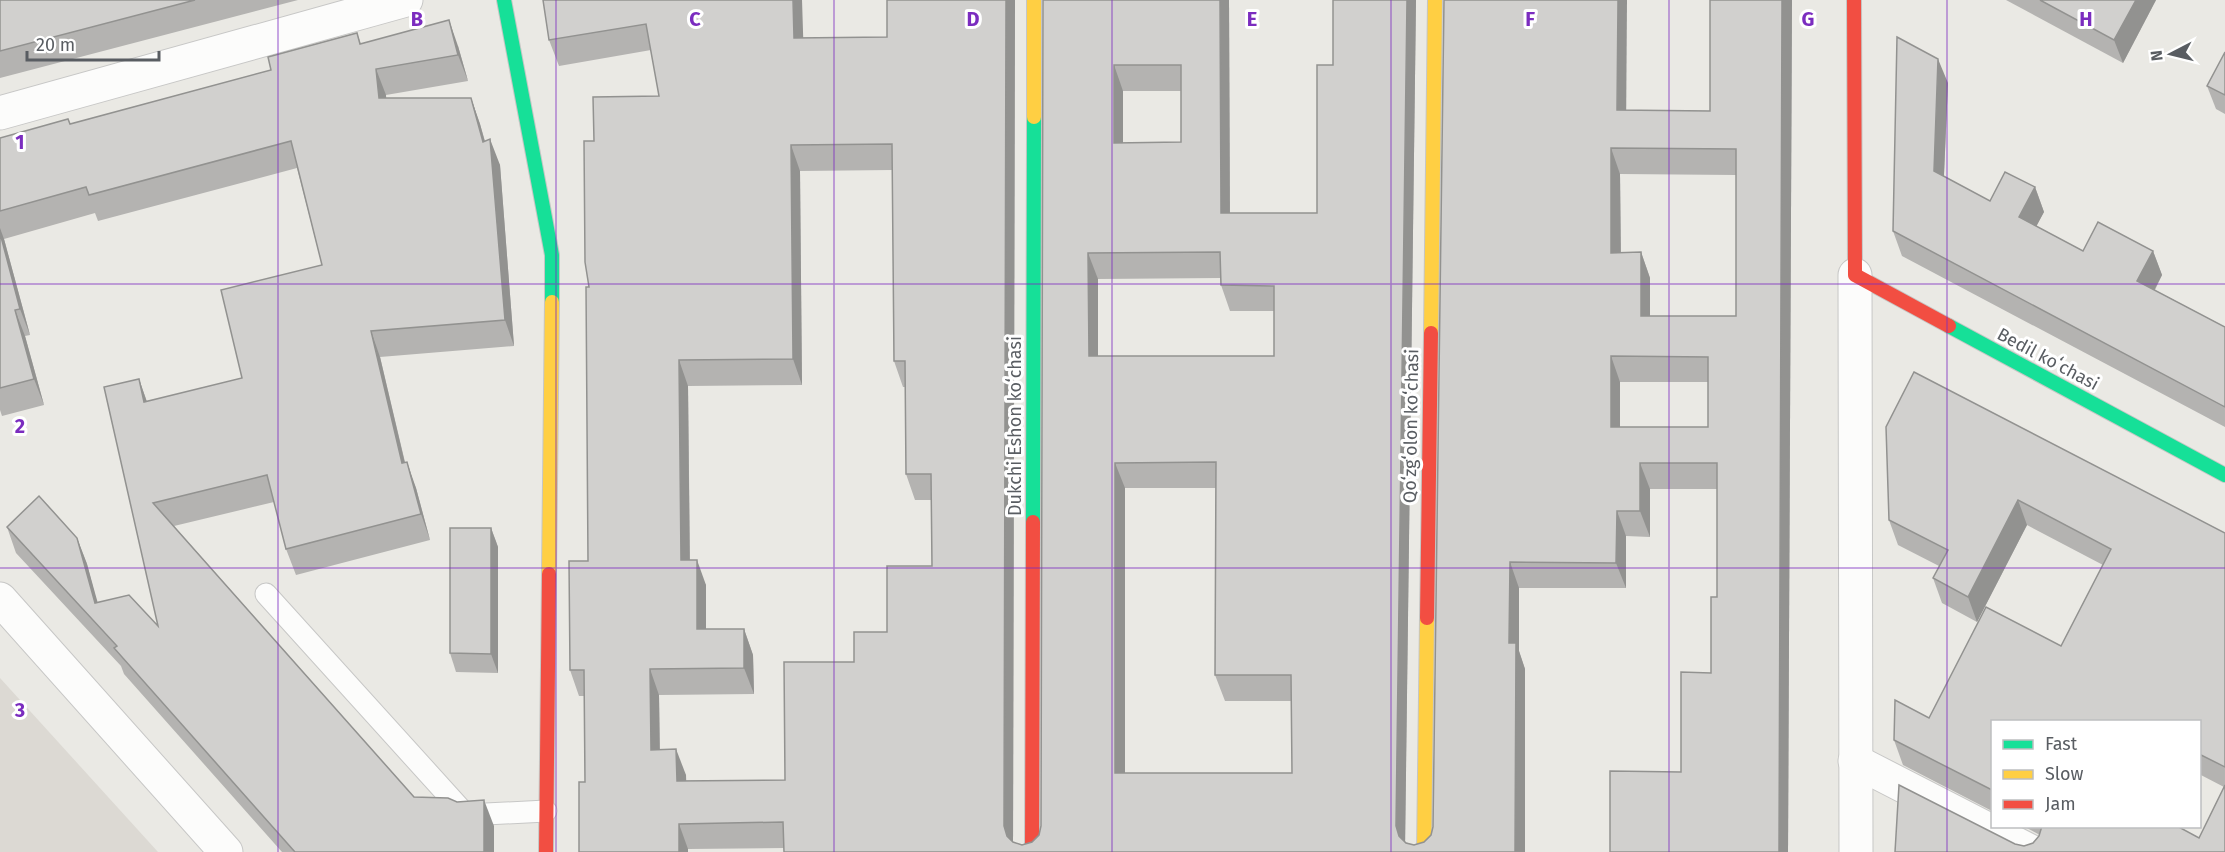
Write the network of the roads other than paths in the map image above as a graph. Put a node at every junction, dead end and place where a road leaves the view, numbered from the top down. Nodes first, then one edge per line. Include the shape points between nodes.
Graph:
1 (406, 0) edge
2 (504, 0) edge
3 (1034, 0) edge
4 (1435, 0) edge
5 (1854, 0) edge
6 (0, 113) edge
7 (1855, 275) junction
8 (2225, 475) edge
9 (266, 594) dead end
10 (0, 599) edge
11 (1855, 761) junction
12 (546, 811) junction
13 (220, 850) edge
14 (546, 852) edge
15 (1032, 852) edge
16 (1424, 852) edge
17 (1856, 852) edge
18 (2032, 852) edge

1 - 6 street
2 - 12 street via 552,255
3 - 15 street, Dukchi Eshon koʻchasi
4 - 16 street, Qoʻzgʻolon koʻchasi
5 - 7 street
7 - 8 street, Bedil koʻchasi
7 - 11 street
9 - 12 lane via 466,815
10 - 13 street
11 - 17 street
11 - 18 street
12 - 14 street

